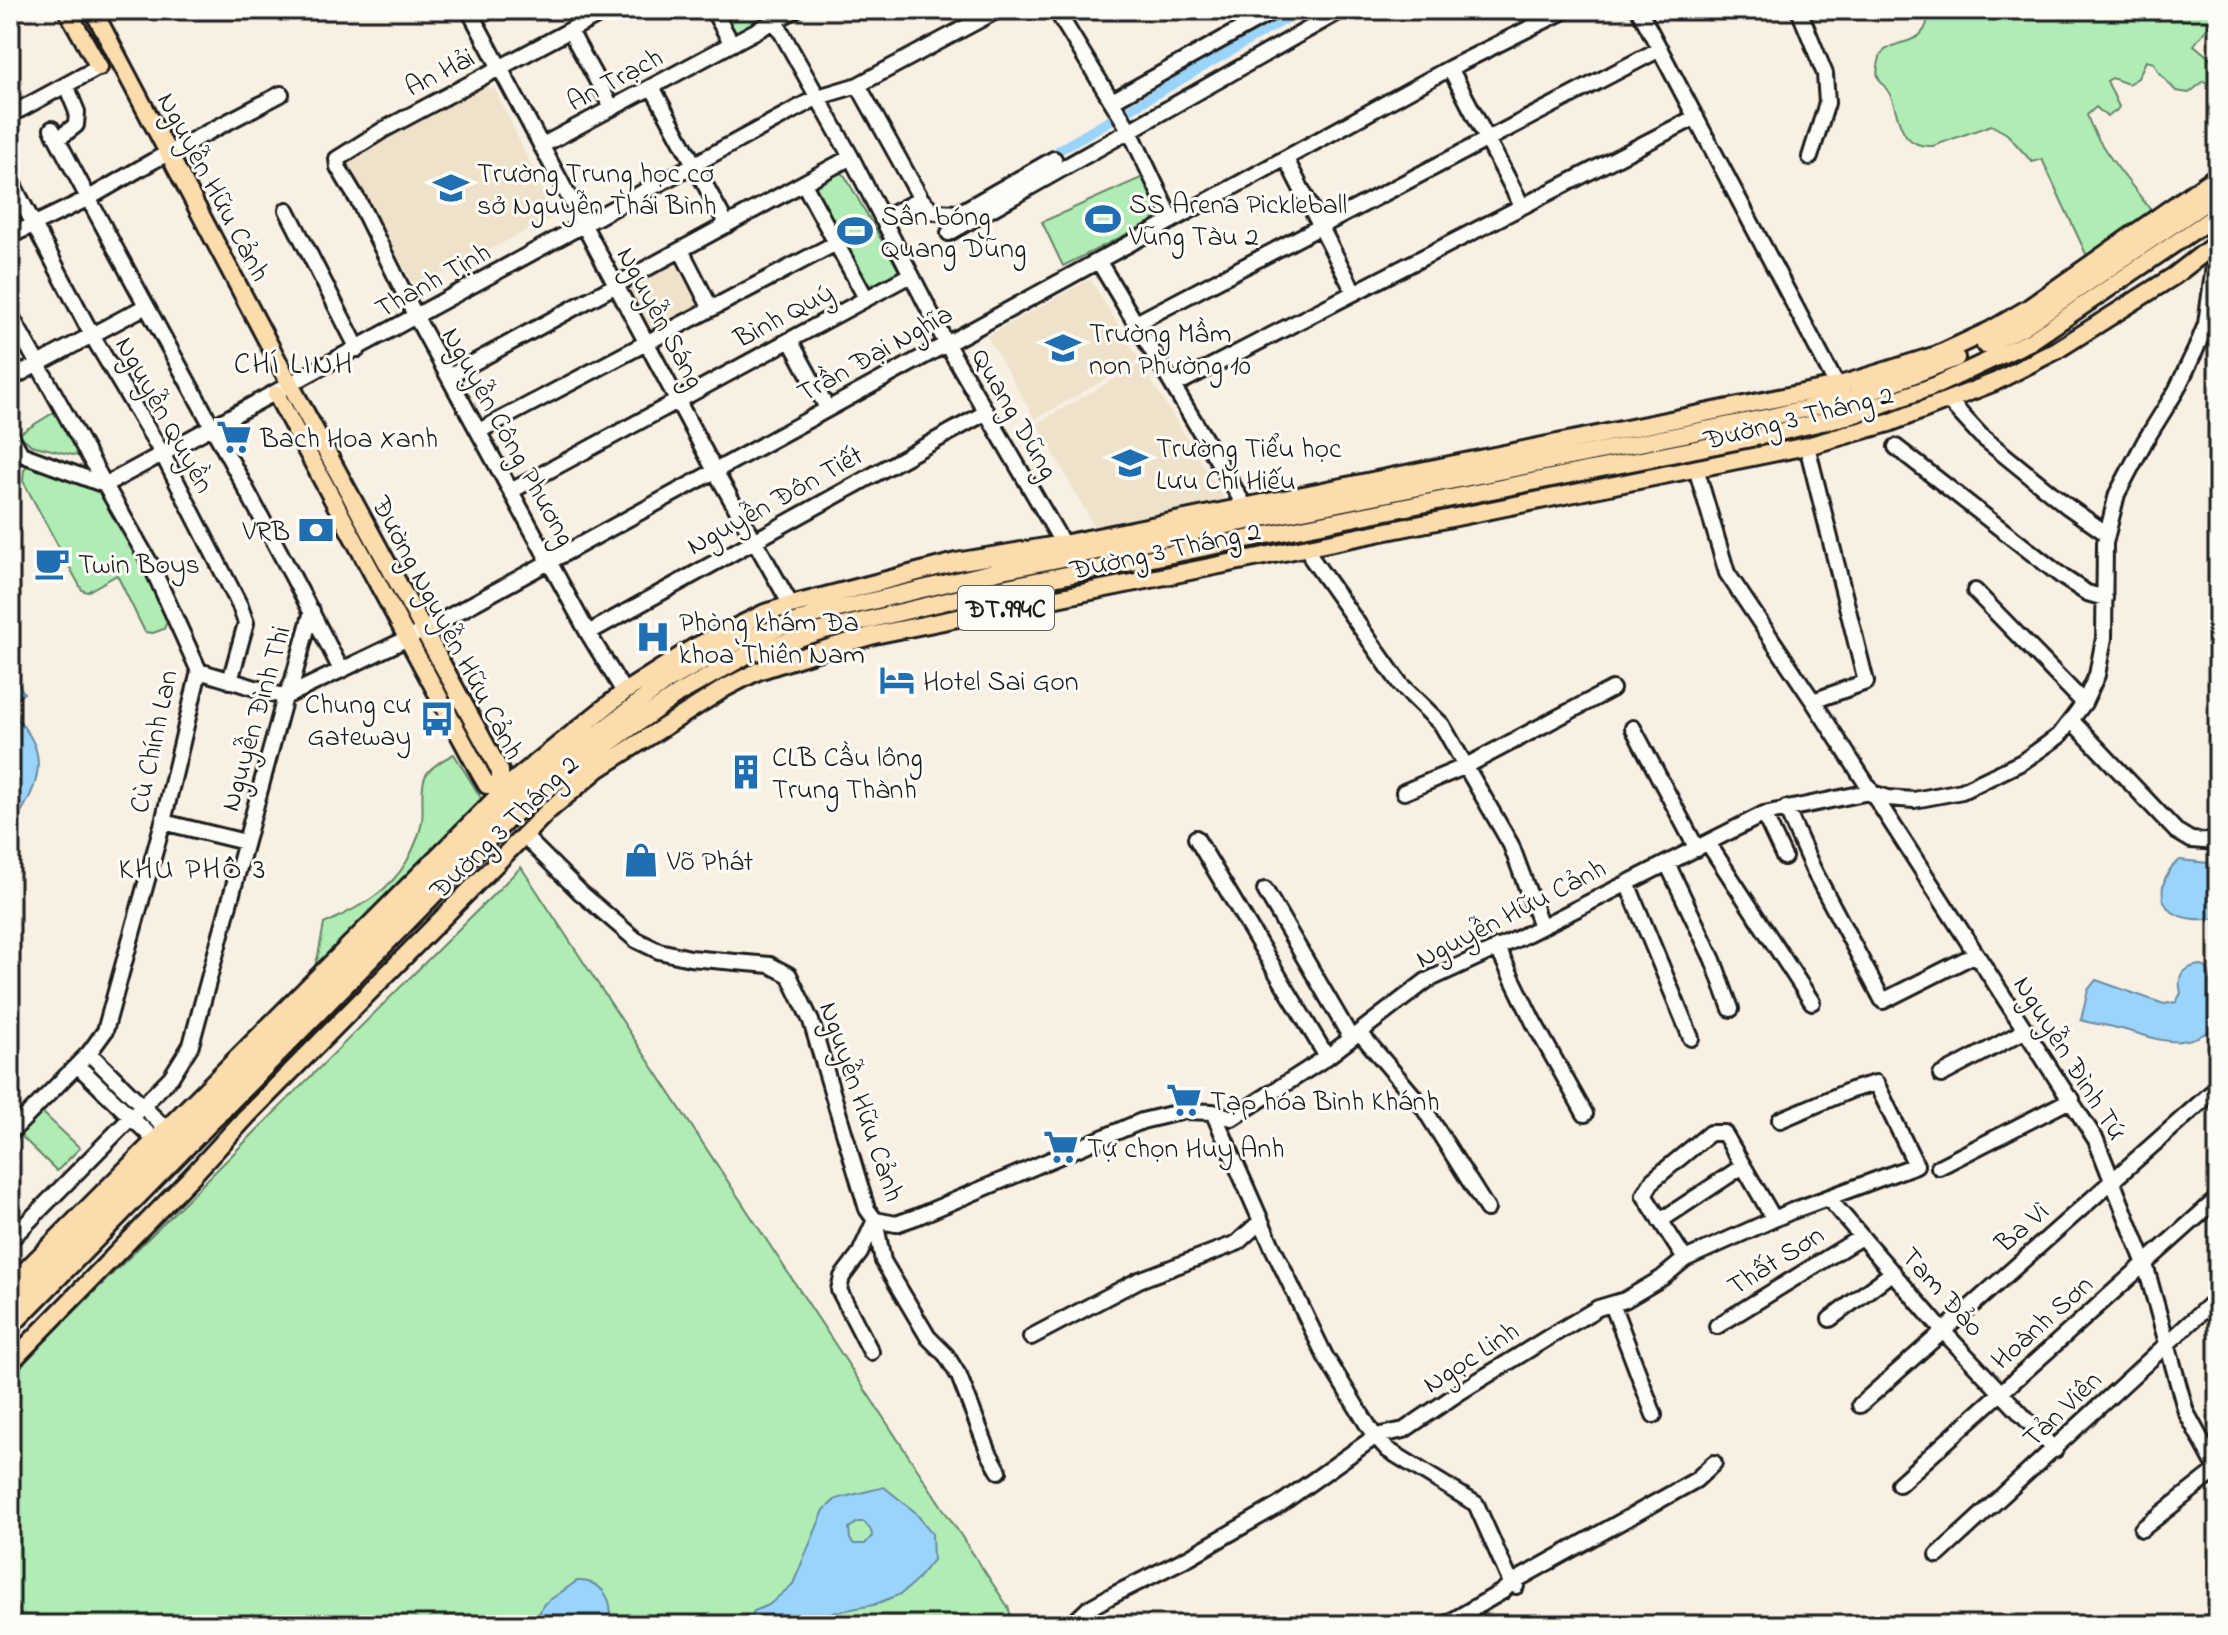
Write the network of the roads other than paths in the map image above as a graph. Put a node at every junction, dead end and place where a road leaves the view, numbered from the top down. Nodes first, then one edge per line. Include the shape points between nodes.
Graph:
1 (67, 10) edge
2 (93, 10) edge
3 (469, 10) edge
4 (607, 10) edge
5 (713, 10) edge
6 (795, 10) edge
7 (998, 10) edge
8 (1056, 10) edge
9 (1275, 10) edge
10 (1342, 10) edge
11 (1566, 10) edge
12 (1639, 10) edge
13 (1799, 10) edge
14 (772, 16) edge
15 (570, 31) junction
16 (732, 44) junction
17 (1660, 49) junction
18 (99, 67) joint
19 (1450, 68) junction
20 (500, 69) junction
21 (66, 85) junction
22 (858, 85) junction
23 (652, 87) junction
24 (281, 94) dead end
25 (818, 97) junction
26 (1113, 103) junction
27 (612, 108) junction
28 (10, 115) edge
29 (1696, 117) junction
30 (1128, 127) junction
31 (1488, 139) junction
32 (541, 146) junction
33 (169, 154) junction
34 (851, 157) junction
35 (1810, 157) dead end
36 (337, 159) joint
37 (1054, 159) dead end
38 (1286, 159) junction
39 (693, 167) junction
40 (2218, 175) edge
41 (10, 179) edge
42 (804, 184) junction
43 (2218, 194) edge
44 (89, 198) junction
45 (921, 199) junction
46 (1522, 206) junction
47 (287, 210) dead end
48 (2206, 214) edge
49 (882, 219) junction
50 (1172, 220) junction
51 (35, 223) junction
52 (727, 225) junction
53 (583, 226) junction
54 (1321, 227) junction
55 (949, 233) dead end
56 (10, 236) edge
57 (2218, 242) edge
58 (836, 243) junction
59 (681, 250) junction
60 (2218, 252) edge
61 (1099, 262) junction
62 (910, 275) junction
63 (616, 285) junction
64 (1354, 292) junction
65 (866, 298) junction
66 (146, 306) junction
67 (711, 309) junction
68 (10, 314) edge
69 (416, 317) junction
70 (1136, 323) junction
71 (92, 335) junction
72 (790, 340) junction
73 (647, 343) junction
74 (946, 343) junction
75 (358, 349) junction
76 (37, 363) junction
77 (449, 376) junction
78 (10, 379) edge
79 (1173, 386) junction
80 (1837, 386) junction
81 (284, 390) junction
82 (678, 400) junction
83 (1949, 401) junction
84 (827, 408) junction
85 (985, 413) junction
86 (214, 427) junction
87 (479, 431) junction
88 (10, 434) edge
89 (1807, 446) junction
90 (1896, 447) dead end
91 (16, 452) edge
92 (163, 455) junction
93 (1696, 468) junction
94 (714, 469) junction
95 (105, 485) junction
96 (511, 491) junction
97 (1305, 502) junction
98 (1249, 514) junction
99 (2107, 534) junction
100 (1267, 535) junction
101 (753, 540) junction
102 (1308, 546) junction
103 (1065, 551) junction
104 (1272, 553) junction
105 (549, 561) junction
106 (1975, 591) dead end
107 (2105, 598) junction
108 (791, 605) junction
109 (312, 611) junction
110 (588, 633) junction
111 (415, 634) junction
112 (341, 670) junction
113 (720, 670) junction
114 (199, 671) junction
115 (230, 681) junction
116 (730, 686) junction
117 (1612, 689) dead end
118 (624, 692) junction
119 (285, 697) junction
120 (1813, 701) junction
121 (2084, 703) junction
122 (650, 714) junction
123 (2071, 720) junction
124 (1633, 728) dead end
125 (657, 730) junction
126 (592, 755) junction
127 (607, 764) junction
128 (1466, 766) junction
129 (1404, 792) dead end
130 (1869, 792) junction
131 (506, 798) junction
132 (1786, 808) junction
133 (1764, 814) junction
134 (163, 822) junction
135 (523, 835) junction
136 (1196, 838) dead end
137 (245, 842) junction
138 (2218, 842) edge
139 (1703, 846) junction
140 (1784, 857) dead end
141 (1667, 863) junction
142 (1627, 883) junction
143 (1265, 890) dead end
144 (1541, 926) junction
145 (1497, 947) junction
146 (1976, 954) junction
147 (1812, 1002) dead end
148 (1731, 1009) dead end
149 (2026, 1030) junction
150 (1356, 1036) junction
151 (1691, 1038) dead end
152 (89, 1053) junction
153 (1327, 1057) junction
154 (77, 1065) junction
155 (1941, 1075) dead end
156 (2218, 1087) edge
157 (2072, 1099) junction
158 (136, 1112) junction
159 (1213, 1112) junction
160 (1585, 1114) dead end
161 (1780, 1120) dead end
162 (10, 1133) edge
163 (165, 1139) junction
164 (1743, 1166) junction
165 (1939, 1167) dead end
166 (2113, 1179) junction
167 (2218, 1198) edge
168 (1829, 1199) junction
169 (1487, 1209) dead end
170 (1774, 1219) junction
171 (875, 1220) junction
172 (1261, 1221) junction
173 (1660, 1221) junction
174 (1861, 1237) junction
175 (10, 1240) edge
176 (1685, 1259) junction
177 (2145, 1264) junction
178 (1893, 1272) junction
179 (10, 1286) edge
180 (2218, 1297) edge
181 (10, 1304) edge
182 (1612, 1304) junction
183 (1830, 1319) dead end
184 (1717, 1326) dead end
185 (10, 1327) edge
186 (1942, 1330) junction
187 (1031, 1337) dead end
188 (2166, 1343) junction
189 (871, 1352) dead end
190 (10, 1363) edge
191 (2001, 1392) junction
192 (1860, 1405) dead end
193 (1654, 1415) dead end
194 (1376, 1436) junction
195 (2055, 1450) junction
196 (1714, 1463) dead end
197 (2218, 1470) edge
198 (999, 1471) dead end
199 (1899, 1484) dead end
200 (2142, 1529) dead end
201 (1938, 1555) dead end
202 (1513, 1584) junction
203 (1071, 1625) edge
204 (1445, 1625) edge

1 - 18 main road
2 - 33 main road, Nguyễn Hữu Cảnh
3 - 20 street, Nguyễn Sáng
4 - 15 street, An Hải
5 - 16 street
6 - 14 street, An Trạch
7 - 22 street, Thanh Tịnh
8 - 26 street
9 - 26 street
10 - 30 street
11 - 19 street, Trần Đại Nghĩa
12 - 17 street
13 - 35 street via 1825,74 1827,103
14 - 16 street, An Trạch
14 - 25 street, Quang Dũng
15 - 20 street, An Hải
15 - 27 street
16 - 23 street, An Trạch
17 - 29 street
17 - 31 street
18 - 21 street
19 - 31 street
19 - 38 street, Trần Đại Nghĩa
20 - 32 street, Nguyễn Sáng
20 - 36 street, An Hải
21 - 28 street
21 - 44 street, Nguyễn Đình Thi via 77,112 76,125 55,134
22 - 25 street, Thanh Tịnh
22 - 45 street
23 - 27 street, An Trạch
23 - 39 street
24 - 33 street
25 - 34 street, Quang Dũng
25 - 39 street, Thanh Tịnh
26 - 30 street
27 - 32 street, An Trạch
29 - 46 street
29 - 80 street
30 - 50 street
30 - 55 street
31 - 46 street
31 - 54 street
32 - 53 street, Nguyễn Sáng
33 - 44 street
33 - 81 main road, Nguyễn Hữu Cảnh
34 - 42 street
34 - 49 street, Quang Dũng
36 - 69 street, Nguyễn Công Phương
37 - 45 street via 959,213 934,212
38 - 50 street, Trần Đại Nghĩa
38 - 54 street
39 - 52 street
39 - 53 street, Thanh Tịnh
40 - 48 main road, Đường 3 Tháng 2 / ĐT.994C
41 - 51 street, Nguyễn Quyền
42 - 52 street
42 - 58 street
43 - 48 main road, Đường 3 Tháng 2 / ĐT.994C
44 - 51 street
44 - 66 street, Nguyễn Đình Thi
45 - 49 street
46 - 64 street
47 - 75 street
48 - 80 main road, Đường 3 Tháng 2 / ĐT.994C via 1991,330 1937,355
48 - 97 main road, Đường 3 Tháng 2 / ĐT.994C via 2024,326 1933,369 1853,398
48 - 100 main road, Đường 3 Tháng 2 / ĐT.994C via 2031,341 1937,385 1855,414
49 - 62 street, Quang Dũng
50 - 61 street, Trần Đại Nghĩa
51 - 56 street
51 - 71 street, Nguyễn Quyền
52 - 59 street
53 - 63 street, Nguyễn Sáng
53 - 69 street, Thanh Tịnh
54 - 64 street
54 - 70 street
57 - 83 main road, Đường 3 Tháng 2 / ĐT.994C via 2057,350
58 - 65 street
58 - 67 street
59 - 63 street
59 - 67 street
60 - 99 street, Nguyễn Hữu Cảnh via 2206,324 2176,391 2117,494
61 - 70 street
61 - 74 street, Trần Đại Nghĩa
62 - 65 street, Bình Quý
62 - 74 street, Quang Dũng
63 - 73 street, Nguyễn Sáng
63 - 77 street
64 - 79 street
65 - 72 street, Bình Quý
66 - 71 street
66 - 86 street, Nguyễn Đình Thi
67 - 73 street
68 - 76 street, Cù Chính Lan
69 - 75 street, Thanh Tịnh
69 - 77 street, Nguyễn Công Phương
70 - 79 street
71 - 76 street
71 - 92 street, Nguyễn Quyền
72 - 82 street, Bình Quý
72 - 84 street
73 - 82 street, Nguyễn Sáng
73 - 87 street
74 - 84 street, Trần Đại Nghĩa
74 - 85 street, Quang Dũng
75 - 81 street, Thanh Tịnh
76 - 78 street
76 - 95 street, Cù Chính Lan
77 - 87 street, Nguyễn Công Phương
79 - 98 street
80 - 97 main road, Đường 3 Tháng 2 / ĐT.994C
81 - 86 street, Thanh Tịnh
81 - 111 main road, Đường Nguyễn Hữu Cảnh
82 - 94 street, Nguyễn Sáng
82 - 96 street, Bình Quý
83 - 89 main road, Đường 3 Tháng 2 / ĐT.994C
83 - 99 street via 1981,436
84 - 94 street, Trần Đại Nghĩa
85 - 101 street, Nguyễn Đôn Tiết
85 - 103 street, Quang Dũng
86 - 92 street, Thanh Tịnh
86 - 109 street, Nguyễn Đình Thi
87 - 96 street, Nguyễn Công Phương
88 - 91 street
89 - 93 main road, Đường 3 Tháng 2 / ĐT.994C
89 - 120 street via 1866,682
90 - 107 street via 2064,578
91 - 95 street
92 - 95 street, Thanh Tịnh
92 - 115 street, Nguyễn Quyền via 246,623
93 - 102 main road, Đường 3 Tháng 2 / ĐT.994C
93 - 120 street, Nguyễn Đình Tứ via 1727,573
94 - 101 street, Nguyễn Sáng
94 - 105 street, Trần Đại Nghĩa
95 - 114 street, Cù Chính Lan via 151,565
96 - 105 street, Nguyễn Công Phương
97 - 98 main road, Đường 3 Tháng 2 / ĐT.994C
98 - 103 main road, Đường 3 Tháng 2 / ĐT.994C
99 - 107 street, Nguyễn Hữu Cảnh
100 - 104 main road
100 - 113 main road, Đường 3 Tháng 2 / ĐT.994C via 821,631 749,654
101 - 108 street, Nguyễn Sáng
101 - 110 street, Nguyễn Đôn Tiết
102 - 104 main road, Đường 3 Tháng 2 / ĐT.994C
102 - 128 street via 1401,685 1442,725
103 - 108 main road, Đường 3 Tháng 2 / ĐT.994C via 956,562
103 - 131 main road, Đường 3 Tháng 2 / ĐT.994C via 818,614 739,641 667,681
104 - 116 main road, Đường 3 Tháng 2 / ĐT.994C via 874,635 783,662
105 - 110 street, Nguyễn Công Phương
105 - 111 street, Trần Đại Nghĩa
106 - 121 street
107 - 121 street, Nguyễn Hữu Cảnh via 2097,675
108 - 118 main road, Đường 3 Tháng 2 / ĐT.994C via 693,648
109 - 112 street, Nguyễn Đình Thi
109 - 119 street, Nguyễn Đình Thi
110 - 118 street, Nguyễn Công Phương
111 - 112 street, Trần Đại Nghĩa
111 - 131 main road, Đường Nguyễn Hữu Cảnh via 487,785
112 - 119 street, Trần Đại Nghĩa
113 - 116 main road
113 - 122 main road, Đường 3 Tháng 2 / ĐT.994C
114 - 115 street
114 - 134 street, Cù Chính Lan
115 - 119 street
116 - 125 main road, Đường 3 Tháng 2 / ĐT.994C
117 - 128 street
118 - 131 main road, Đường 3 Tháng 2 / ĐT.994C
119 - 137 street, Nguyễn Đình Thi
120 - 130 street, Nguyễn Đình Tứ
121 - 123 street, Nguyễn Hữu Cảnh
122 - 125 street
122 - 126 main road, Đường 3 Tháng 2 / ĐT.994C
123 - 130 street, Nguyễn Hữu Cảnh via 2059,736 2022,762 1962,791 1914,800
123 - 138 street via 2176,831 2191,840
124 - 139 street
125 - 127 main road, Đường 3 Tháng 2 / ĐT.994C
126 - 127 street
126 - 131 main road, Đường 3 Tháng 2 / ĐT.994C
127 - 135 main road, Đường 3 Tháng 2 / ĐT.994C
128 - 129 street
128 - 144 street via 1511,845
130 - 132 street, Nguyễn Hữu Cảnh
130 - 146 street, Nguyễn Đình Tứ
131 - 135 main road
131 - 163 main road, Đường 3 Tháng 2 / ĐT.994C
131 - 185 main road, Đường 3 Tháng 2 / ĐT.994C
132 - 133 street, Nguyễn Hữu Cảnh
132 - 146 street via 1883,1001
133 - 139 street, Nguyễn Hữu Cảnh
133 - 140 street
134 - 137 street
134 - 152 street, Cù Chính Lan via 109,1019
135 - 171 street, Nguyễn Hữu Cảnh via 636,940 659,951 770,965 789,975 811,1021 867,1209
135 - 190 main road, Đường 3 Tháng 2 / ĐT.994C
136 - 153 street
137 - 158 street, Nguyễn Đình Thi via 191,1045 171,1077
139 - 141 street, Nguyễn Hữu Cảnh
139 - 147 street
141 - 142 street, Nguyễn Hữu Cảnh
141 - 148 street
142 - 144 street, Nguyễn Hữu Cảnh
142 - 151 street
143 - 150 street
144 - 145 street, Nguyễn Hữu Cảnh
145 - 150 street, Nguyễn Hữu Cảnh via 1426,981
145 - 160 street
146 - 149 street, Nguyễn Đình Tứ
149 - 155 street
149 - 157 street, Nguyễn Đình Tứ
150 - 153 street, Nguyễn Hữu Cảnh
150 - 169 street via 1423,1107
152 - 154 street, Cù Chính Lan
152 - 158 street
153 - 159 street, Nguyễn Hữu Cảnh via 1232,1118
154 - 158 street
154 - 162 street, Cù Chính Lan
156 - 166 street, Ba Vì
157 - 165 street
157 - 166 street, Nguyễn Đình Tứ
158 - 163 street
158 - 175 street, Nguyễn Đình Thi
159 - 171 street, Nguyễn Hữu Cảnh via 1184,1111 1142,1121 916,1217 896,1224
159 - 172 street
161 - 168 street, Ngọc Linh via 1876,1083 1916,1165
163 - 179 main road, Đường 3 Tháng 2 / ĐT.994C
163 - 181 main road, Đường 3 Tháng 2 / ĐT.994C
164 - 170 street
164 - 173 street
164 - 173 street via 1724,1133 1710,1133 1653,1180 1644,1195
166 - 177 street, Nguyễn Đình Tứ
166 - 186 street, Ba Vì
167 - 177 street, Hoành Sơn
168 - 170 street, Ngọc Linh
168 - 174 street, Tam Đảo
170 - 176 street, Ngọc Linh
171 - 189 street via 839,1290
171 - 198 street via 883,1261 928,1337 959,1376
172 - 187 street via 1237,1243 1139,1280
172 - 194 street via 1325,1356
173 - 176 street
174 - 178 street, Tam Đảo
174 - 184 street, Thất Sơn
176 - 182 street, Ngọc Linh via 1662,1278
177 - 188 street, Nguyễn Đình Tứ
177 - 191 street, Hoành Sơn
178 - 183 street
178 - 186 street, Tam Đảo
180 - 188 street, Tản Viên
182 - 193 street
182 - 194 street, Ngọc Linh via 1549,1337 1404,1430
186 - 191 street, Tam Đảo
186 - 192 street, Ba Vì
188 - 195 street, Tản Viên
188 - 197 street, Nguyễn Đình Tứ via 2186,1412
191 - 195 street, Tam Đảo
191 - 199 street, Hoành Sơn
194 - 202 street via 1388,1450 1476,1504
194 - 203 street, Ngọc Linh via 1279,1505 1089,1608
195 - 201 street, Tản Viên
196 - 202 street via 1696,1480
197 - 200 street
202 - 204 street

